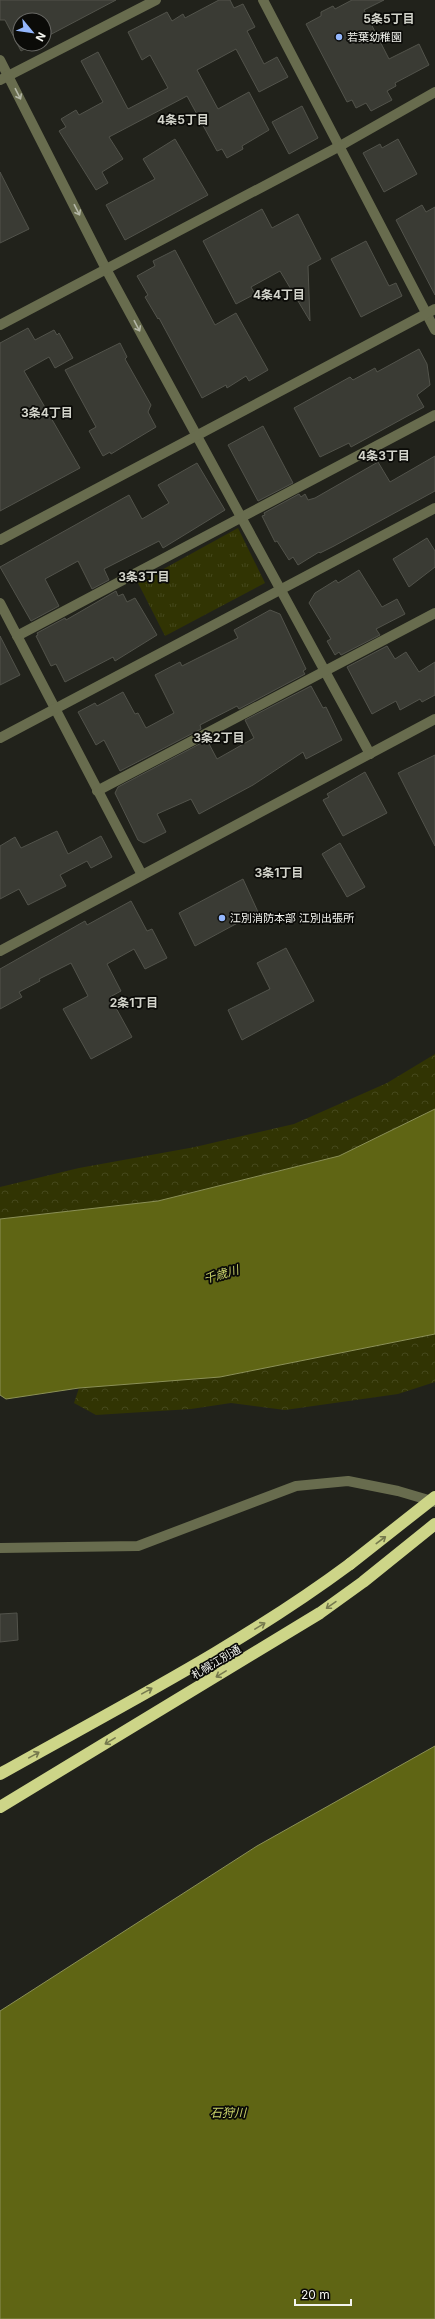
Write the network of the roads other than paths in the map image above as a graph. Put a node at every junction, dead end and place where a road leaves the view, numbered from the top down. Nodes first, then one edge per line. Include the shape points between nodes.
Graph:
1 (156, 0) edge
2 (264, 0) edge
3 (0, 60) edge
4 (4, 78) edge
5 (435, 92) edge
6 (340, 146) junction
7 (106, 269) junction
8 (431, 311) edge
9 (0, 325) edge
10 (435, 330) edge
11 (435, 415) edge
12 (196, 436) junction
13 (435, 508) edge
14 (241, 517) junction
15 (0, 540) edge
16 (281, 590) junction
17 (0, 602) edge
18 (435, 613) edge
19 (17, 636) junction
20 (326, 672) junction
21 (54, 709) junction
22 (435, 719) edge
23 (0, 738) edge
24 (370, 754) junction
25 (97, 791) junction
26 (142, 875) junction
27 (0, 950) edge
28 (435, 1497) edge
29 (435, 1502) edge
30 (435, 1524) edge
31 (0, 1548) edge
32 (0, 1774) edge
33 (0, 1807) edge

1 - 4 street
2 - 6 street
3 - 4 street
4 -> 7 street
5 - 6 street
6 - 7 street
6 - 8 street
7 - 9 street
7 -> 12 street
8 - 10 street
8 - 12 street
11 - 14 street
12 - 14 street
12 - 15 street
13 - 16 street
14 - 16 street
14 - 19 street
16 - 20 street
16 - 21 street
17 - 19 street
18 - 20 street
19 - 21 street
20 - 24 street
20 - 25 street
21 - 23 street
21 - 25 street
22 - 24 street
24 - 26 street
25 - 26 street
26 - 27 street
32 -> 28 highway, 札幌江別通, bridge via 276,1616 350,1564
29 - 31 street via 398,1491 348,1481 296,1486 138,1546
30 -> 33 highway, 札幌江別通 via 320,1613

